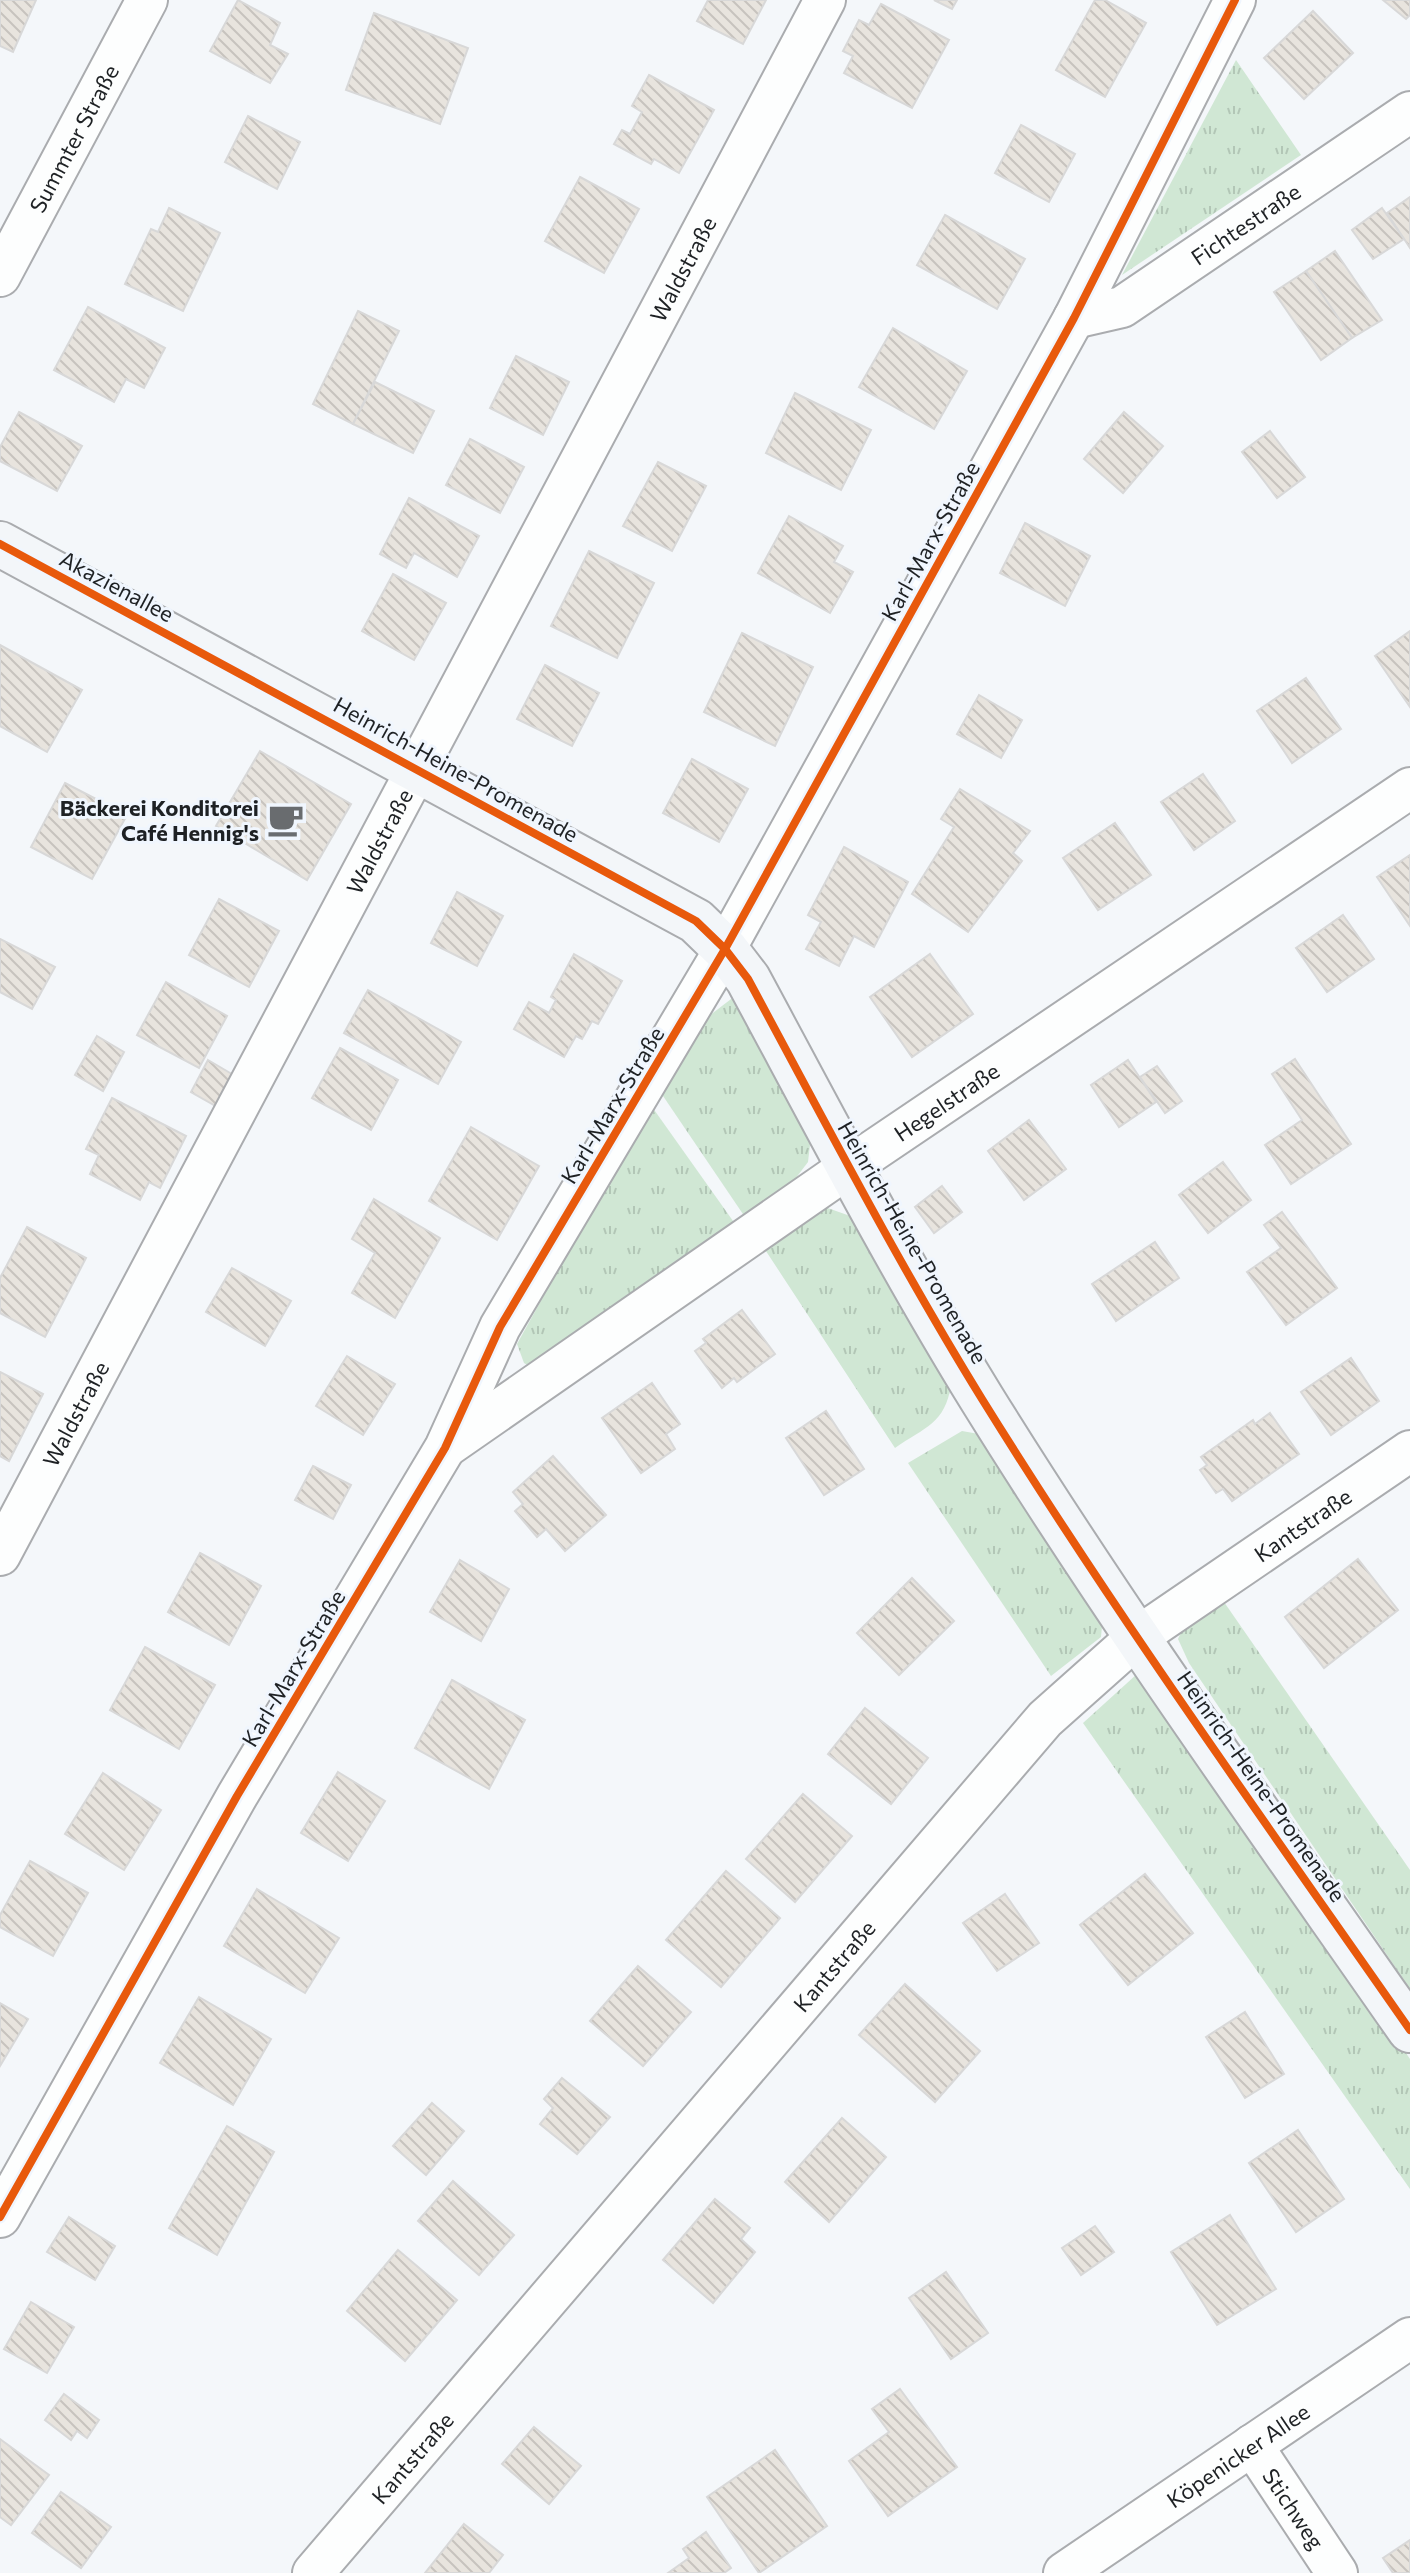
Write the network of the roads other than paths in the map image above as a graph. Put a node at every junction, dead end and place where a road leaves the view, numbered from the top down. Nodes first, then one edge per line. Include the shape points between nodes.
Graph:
1 (147, 0) edge
2 (825, 0) edge
3 (1235, 0) edge
4 (1410, 112) edge
5 (0, 276) edge
6 (1074, 318) junction
7 (0, 544) edge
8 (218, 660) joint
9 (417, 768) junction
10 (1410, 788) edge
11 (725, 949) junction
12 (849, 1167) junction
13 (445, 1448) junction
14 (1410, 1451) edge
15 (0, 1555) edge
16 (1136, 1638) junction
17 (1410, 2030) edge
18 (0, 2217) edge
19 (1410, 2338) edge
20 (1252, 2445) junction
21 (320, 2564) edge
22 (1064, 2573) edge
23 (1337, 2573) edge

1 - 5 street, Summter Straße
2 - 9 street, Waldstraße
3 - 6 street, Karl-Marx-Straße
4 - 6 street, Fichtestraße via 1122,307
6 - 11 street, Karl-Marx-Straße
7 - 8 street, Akazienallee
8 - 9 street, Heinrich-Heine-Promenade
9 - 11 street, Heinrich-Heine-Promenade via 696,921
9 - 15 street, Waldstraße
10 - 12 street, Hegelstraße
11 - 12 street, Heinrich-Heine-Promenade via 748,979
11 - 13 street, Karl-Marx-Straße via 500,1327
12 - 13 street, Hegelstraße
12 - 16 street, Heinrich-Heine-Promenade via 983,1400
13 - 18 street, Karl-Marx-Straße via 237,1796
14 - 16 street, Kantstraße
16 - 17 street, Heinrich-Heine-Promenade
16 - 21 street, Kantstraße via 1045,1719
19 - 20 street, Köpenicker Allee
20 - 22 street, Köpenicker Allee
20 - 23 street, Stichweg

